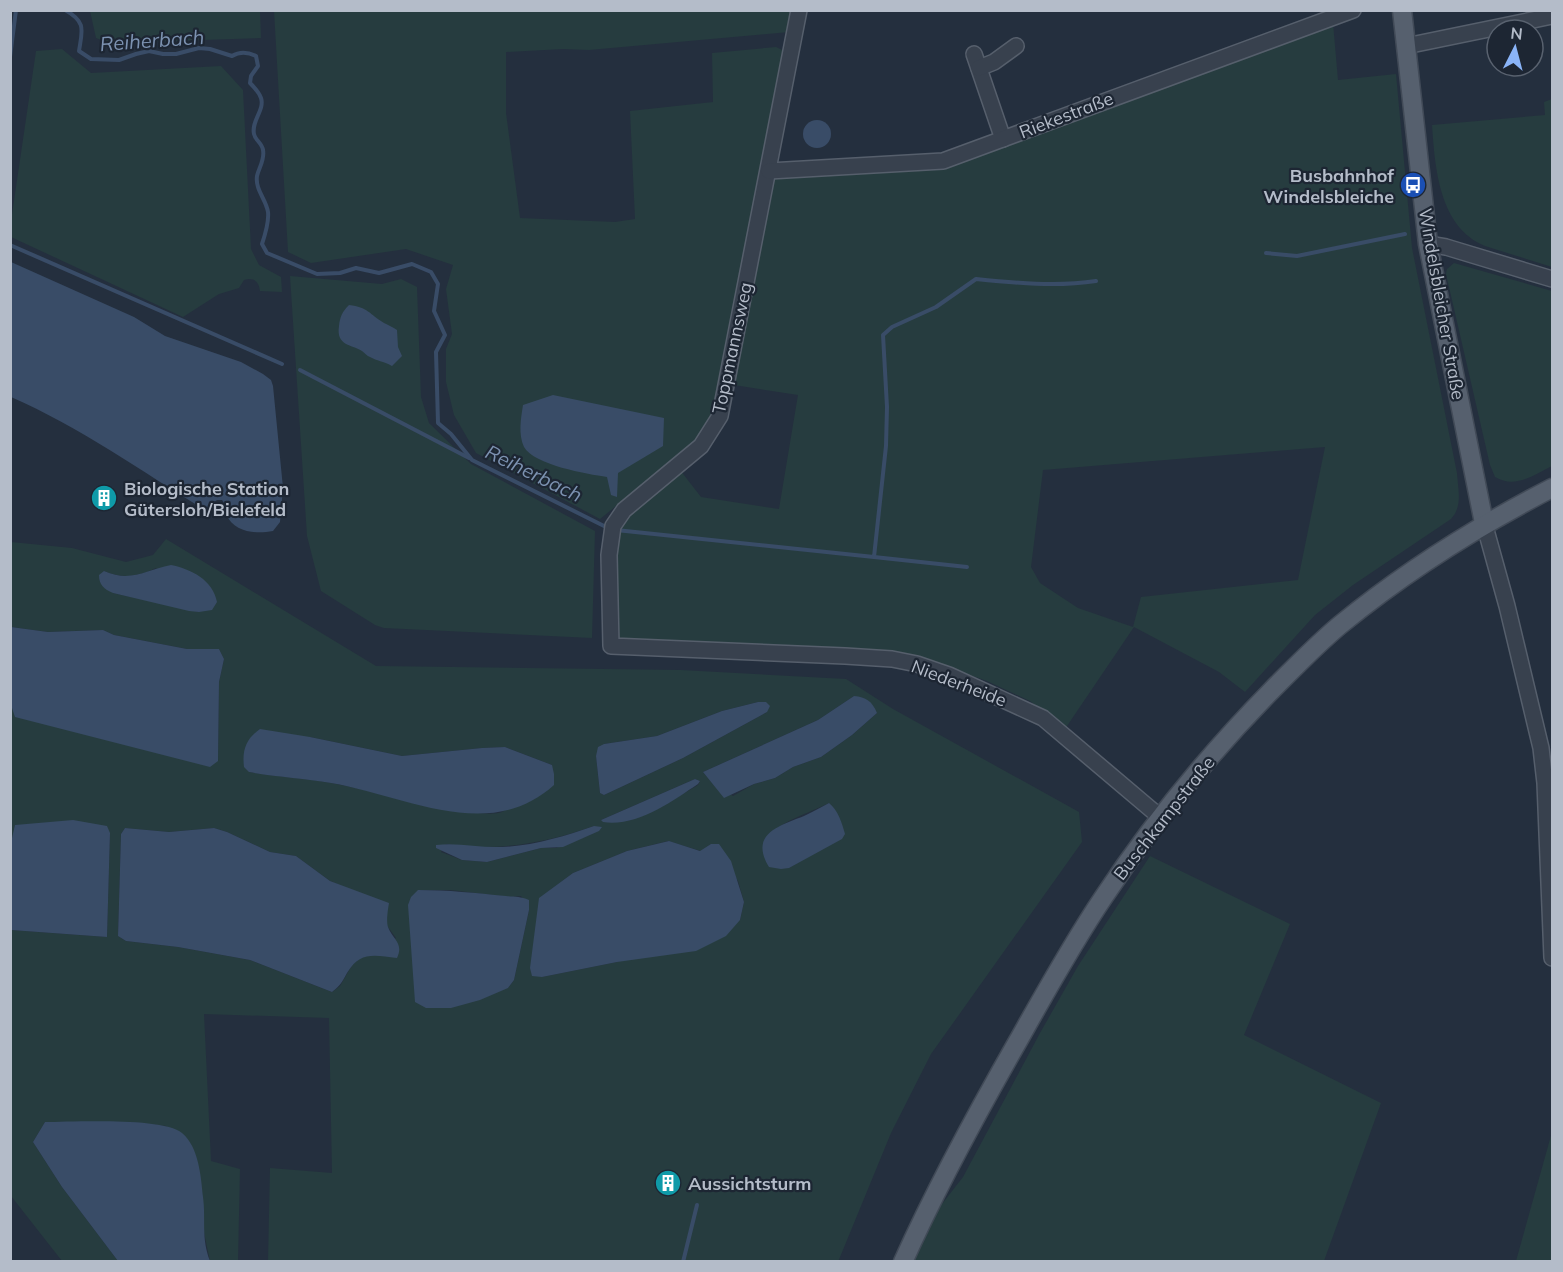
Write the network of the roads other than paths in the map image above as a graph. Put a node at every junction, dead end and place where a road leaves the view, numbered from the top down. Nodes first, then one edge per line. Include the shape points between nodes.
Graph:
1 (799, 10) edge
2 (1353, 10) edge
3 (1402, 10) edge
4 (1552, 16) edge
5 (1016, 46) dead end
6 (1406, 46) junction
7 (1003, 139) junction
8 (769, 171) junction
9 (1428, 244) junction
10 (1552, 279) edge
11 (1552, 488) edge
12 (1484, 523) junction
13 (611, 646) joint
14 (1160, 817) junction
15 (1552, 958) edge
16 (903, 1262) edge

1 - 8 street, Toppmannsweg
2 - 7 street, Riekestraße
3 - 6 main road, Windelsbleicher Straße
4 - 6 street
5 - 7 street via 994,62 976,61
6 - 9 main road, Windelsbleicher Straße
7 - 8 street, Riekestraße via 943,161
8 - 13 street, Toppmannsweg via 720,416 701,446 624,510 612,532
9 - 10 street
9 - 12 main road, Windelsbleicher Straße
11 - 12 main road, Buschkampstraße
12 - 14 main road, Buschkampstraße via 1374,598 1313,649 1236,727
12 - 15 street via 1541,748
13 - 14 street, Niederheide via 845,656 916,664 950,675 1043,718
14 - 16 main road, Buschkampstraße via 1102,899 1042,998 987,1095

